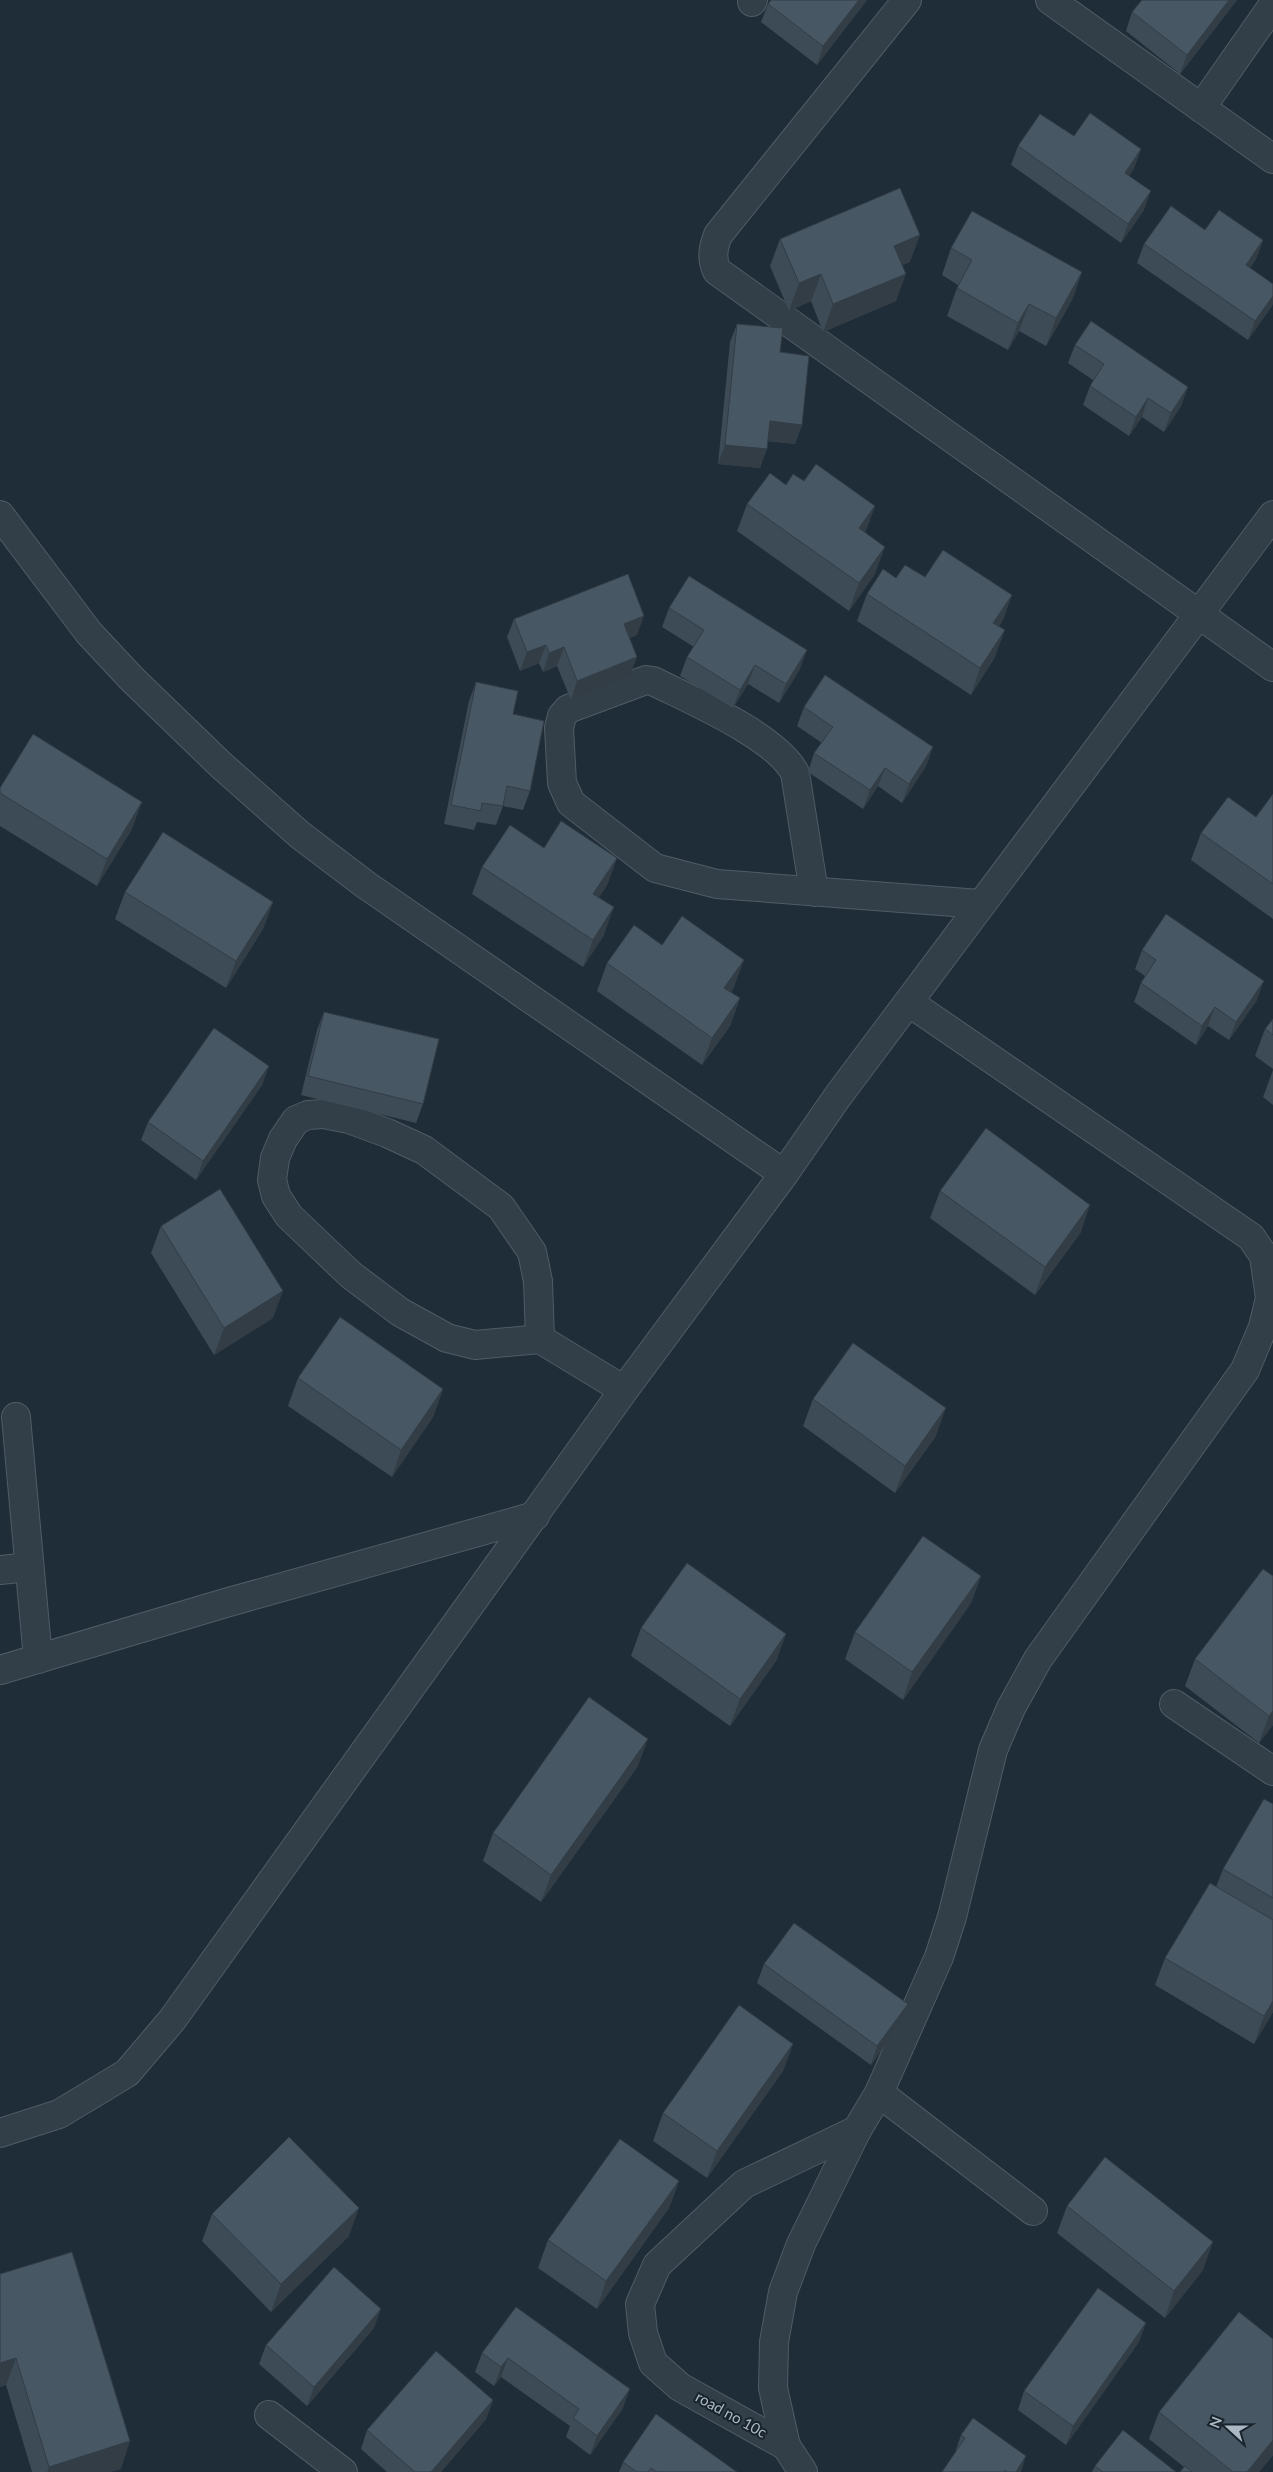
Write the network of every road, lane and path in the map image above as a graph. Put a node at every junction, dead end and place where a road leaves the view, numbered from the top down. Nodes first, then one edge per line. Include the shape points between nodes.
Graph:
1 (907, 0) edge
2 (1050, 0) edge
3 (1273, 5) edge
4 (1201, 108) junction
5 (1273, 159) edge
6 (0, 515) edge
7 (1273, 515) edge
8 (1199, 613) junction
9 (1273, 667) edge
10 (814, 892) junction
11 (980, 904) junction
12 (910, 1003) junction
13 (784, 1174) junction
14 (1271, 1298) edge
15 (540, 1339) junction
16 (624, 1390) junction
17 (16, 1416) dead end
18 (535, 1516) junction
19 (29, 1567) junction
20 (0, 1570) edge
21 (38, 1659) junction
22 (0, 1670) edge
23 (1174, 1704) dead end
24 (1273, 1771) edge
25 (879, 2094) junction
26 (857, 2130) junction
27 (0, 2133) edge
28 (1033, 2211) dead end
29 (269, 2416) dead end
30 (786, 2446) junction
31 (343, 2472) edge
32 (803, 2472) edge

1 - 8 street via 718,235 712,261 717,271
2 - 4 street
3 - 4 street
4 - 5 street
6 - 13 street via 89,633 132,679 300,835
7 - 8 street
8 - 9 street
8 - 11 street
10 - 10 street via 796,773 790,763 743,726 646,680 568,710 562,716 559,728 562,783 571,803 643,860 662,870 717,884
10 - 11 street
11 - 12 street
12 - 13 street via 838,1096
12 - 14 street via 1252,1238 1264,1256
13 - 16 street
14 - 25 street via 1245,1370 1038,1659 1011,1708 993,1750 939,1957
15 - 15 street via 475,1344 447,1338 400,1312 351,1275 289,1216 276,1196 272,1180 275,1158 296,1120 324,1114 387,1133 424,1150 501,1207 532,1252 538,1281
15 - 16 street
16 - 18 street
17 - 19 street
18 - 21 street
18 - 27 street via 172,2020 127,2073 59,2114
19 - 20 street
19 - 21 street
21 - 22 street
23 - 24 street
25 - 26 street
25 - 28 street
26 - 30 street via 801,2244 784,2292 774,2342 773,2388
26 - 30 street, road no 10c via 744,2184 657,2265 640,2304 643,2334 653,2363 680,2387
29 - 31 street
30 - 32 street, road no 10c

